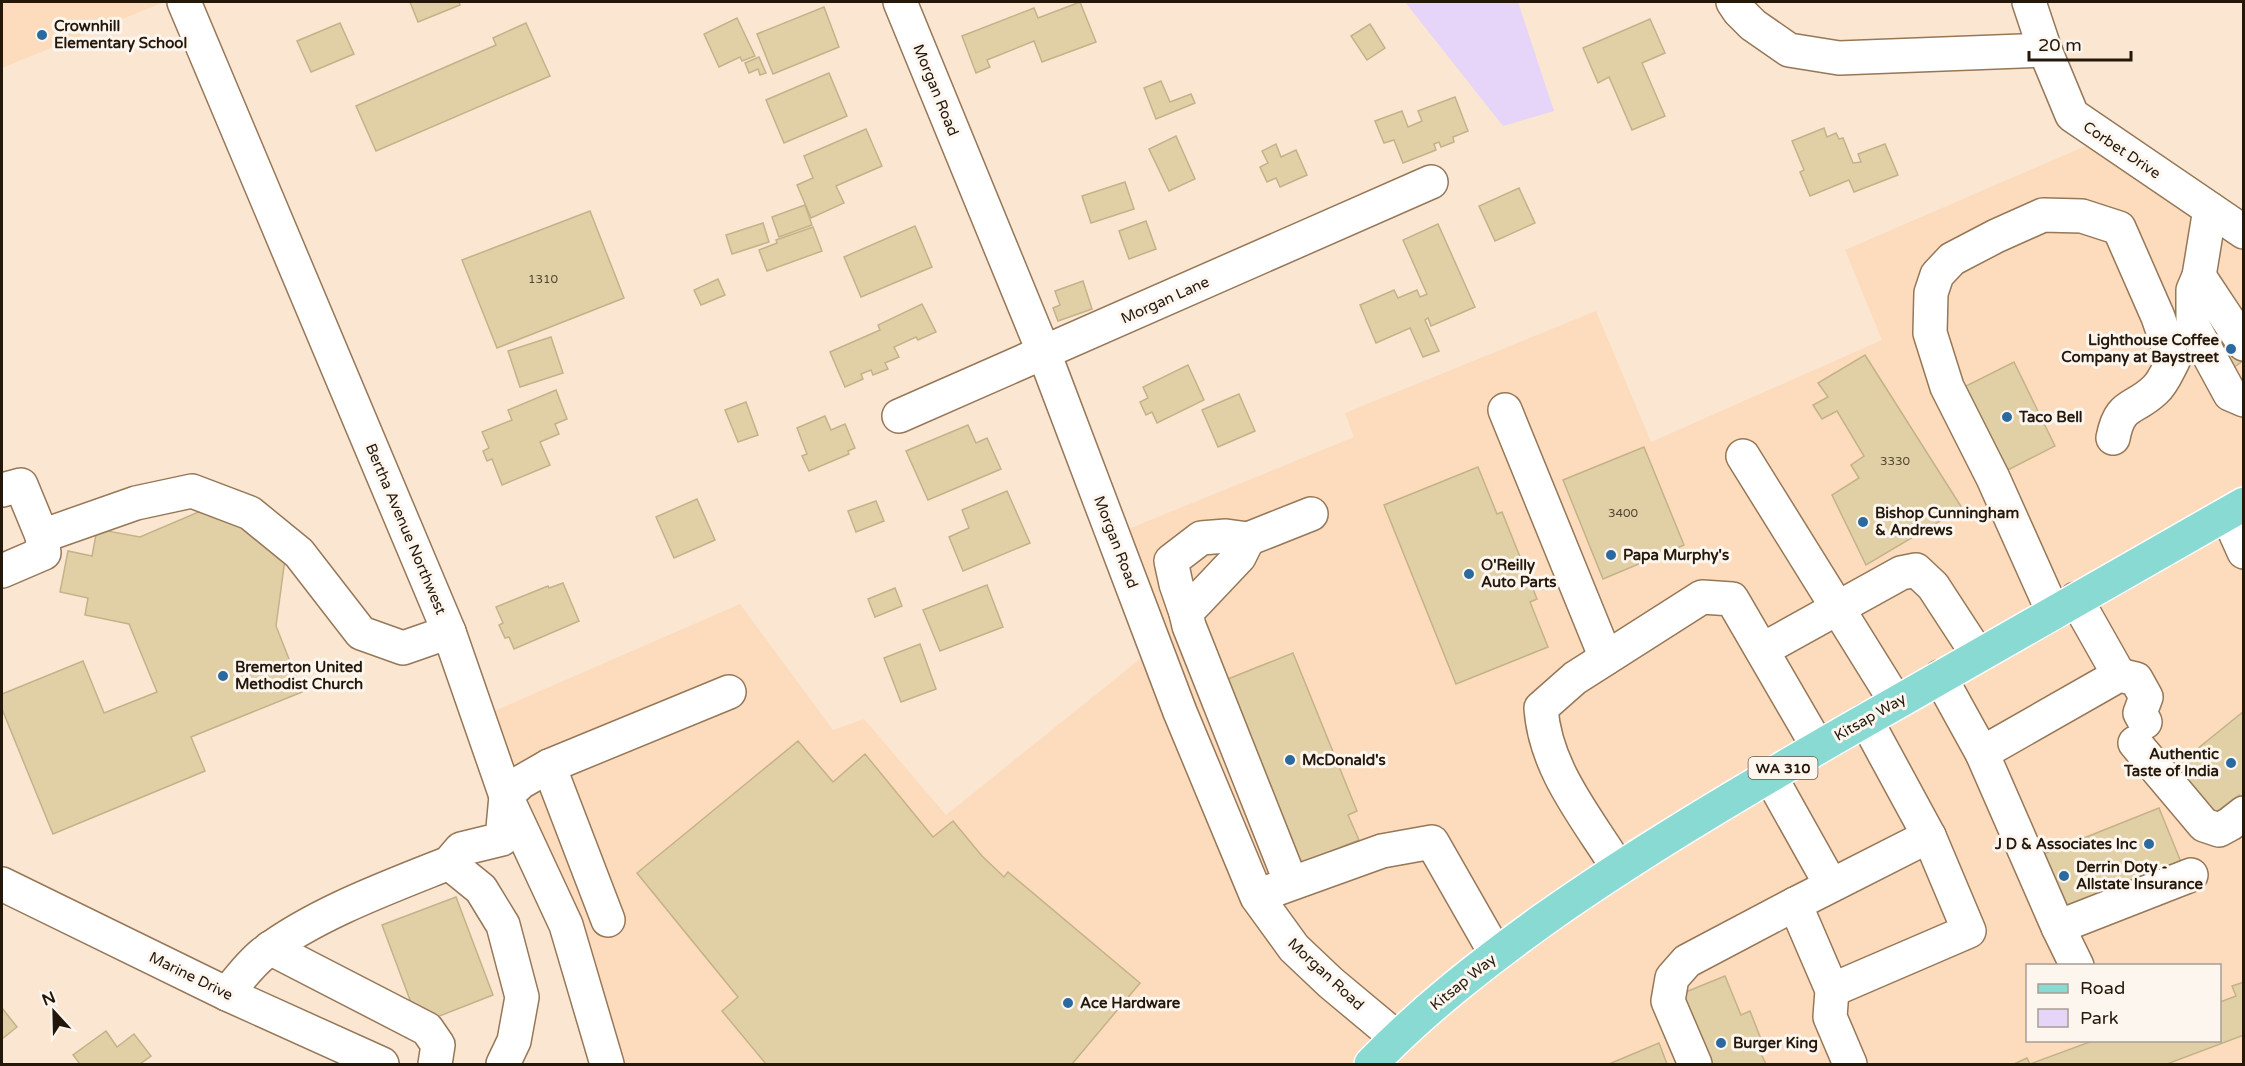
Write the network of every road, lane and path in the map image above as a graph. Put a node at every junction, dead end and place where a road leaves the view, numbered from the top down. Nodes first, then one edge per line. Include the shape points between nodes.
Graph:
1 (184, 2) edge
2 (900, 2) edge
3 (1733, 2) edge
4 (2029, 2) edge
5 (2045, 50) junction
6 (1431, 182) dead end
7 (2210, 209) junction
8 (2244, 232) edge
9 (2199, 276) junction
10 (2244, 344) edge
11 (1044, 353) junction
12 (2244, 400) edge
13 (1505, 410) dead end
14 (898, 416) dead end
15 (2113, 438) dead end
16 (1743, 456) dead end
17 (2, 490) edge
18 (2235, 509) edge
19 (1311, 514) dead end
20 (42, 536) junction
21 (1248, 539) junction
22 (2244, 552) edge
23 (2, 571) edge
24 (2064, 606) junction
25 (1837, 607) junction
26 (1186, 613) junction
27 (449, 632) junction
28 (1762, 651) junction
29 (1978, 655) junction
30 (1606, 658) junction
31 (2119, 675) junction
32 (1940, 677) junction
33 (729, 692) dead end
34 (1896, 702) junction
35 (1866, 720) junction
36 (1818, 747) junction
37 (1982, 753) junction
38 (549, 766) junction
39 (1770, 776) junction
40 (506, 796) junction
41 (2244, 813) edge
42 (1929, 836) junction
43 (449, 863) junction
44 (1617, 868) junction
45 (2191, 875) dead end
46 (1291, 883) junction
47 (2, 884) edge
48 (1831, 885) junction
49 (1257, 897) junction
50 (1795, 904) junction
51 (608, 920) dead end
52 (2058, 927) junction
53 (270, 948) junction
54 (1496, 954) junction
55 (2076, 964) edge
56 (1832, 990) junction
57 (227, 994) junction
58 (1397, 1038) junction
59 (382, 1065) edge
60 (435, 1065) edge
61 (503, 1065) edge
62 (607, 1065) edge
63 (1371, 1065) edge
64 (1695, 1065) edge
65 (1850, 1065) edge

1 - 27 street, Bertha Avenue Northwest
2 - 11 street, Morgan Road
3 - 5 street via 1753,25 1789,50 1839,58
4 - 5 street, Corbet Drive
5 - 7 street, Corbet Drive via 2072,115
6 - 11 street, Morgan Lane
7 - 8 street, Corbet Drive
7 - 9 street
9 - 10 street
9 - 12 street via 2193,290 2193,326 2230,394
11 - 14 street, Morgan Lane
11 - 49 street, Morgan Road via 1180,712
13 - 30 street
15 - 24 street via 2116,422 2127,408 2156,390 2173,362 2119,228 2082,216 2043,215 1952,259 1937,275 1931,293 1930,333 1947,387
16 - 25 street
17 - 20 street via 21,485
18 - 22 street
18 - 24 main road, Kitsap Way / WA 310
19 - 21 street
20 - 23 street via 44,553
20 - 27 street via 136,503 192,491 250,513 299,553 361,633 403,648
21 - 26 street via 1239,556
21 - 26 street via 1201,538 1171,561
24 - 29 main road, Kitsap Way / WA 310
24 - 31 street
25 - 28 street
25 - 29 street via 1901,573 1916,570 1933,586
25 - 34 street
26 - 46 street
27 - 40 street, Bertha Avenue Northwest
28 - 30 street via 1732,599 1702,597
28 - 36 street
29 - 32 main road, Kitsap Way / WA 310
30 - 44 street via 1575,678 1541,708 1542,729 1558,774
31 - 37 street
31 - 41 street via 2136,679 2146,697 2140,726 2204,825 2219,830
32 - 34 main road, Kitsap Way / WA 310
32 - 37 street
33 - 38 street
34 - 35 main road, Kitsap Way / WA 310
35 - 36 main road, Kitsap Way / WA 310
35 - 42 street
36 - 39 main road, Kitsap Way / WA 310
37 - 52 street
38 - 40 street
38 - 51 street
39 - 44 main road, Kitsap Way / WA 310
39 - 48 street
40 - 43 street via 502,839 461,849
40 - 62 street, Bertha Avenue Northwest via 566,924
42 - 48 street
42 - 56 street via 1969,931
43 - 53 street via 330,914
43 - 61 street via 481,890 503,925 522,997 514,1041
44 - 54 main road, Kitsap Way / WA 310
45 - 52 street
46 - 49 street
46 - 54 street via 1382,851 1432,842
47 - 57 street, Marine Drive
48 - 50 street
49 - 58 street, Morgan Road via 1294,948
50 - 56 street
50 - 64 street via 1687,961 1672,978 1668,1001
52 - 55 street
53 - 57 street
53 - 60 street via 427,1029 438,1046
54 - 58 main road, Kitsap Way / WA 310
56 - 65 street via 1830,1017
57 - 59 street, Marine Drive
58 - 63 main road, Kitsap Way / WA 310

